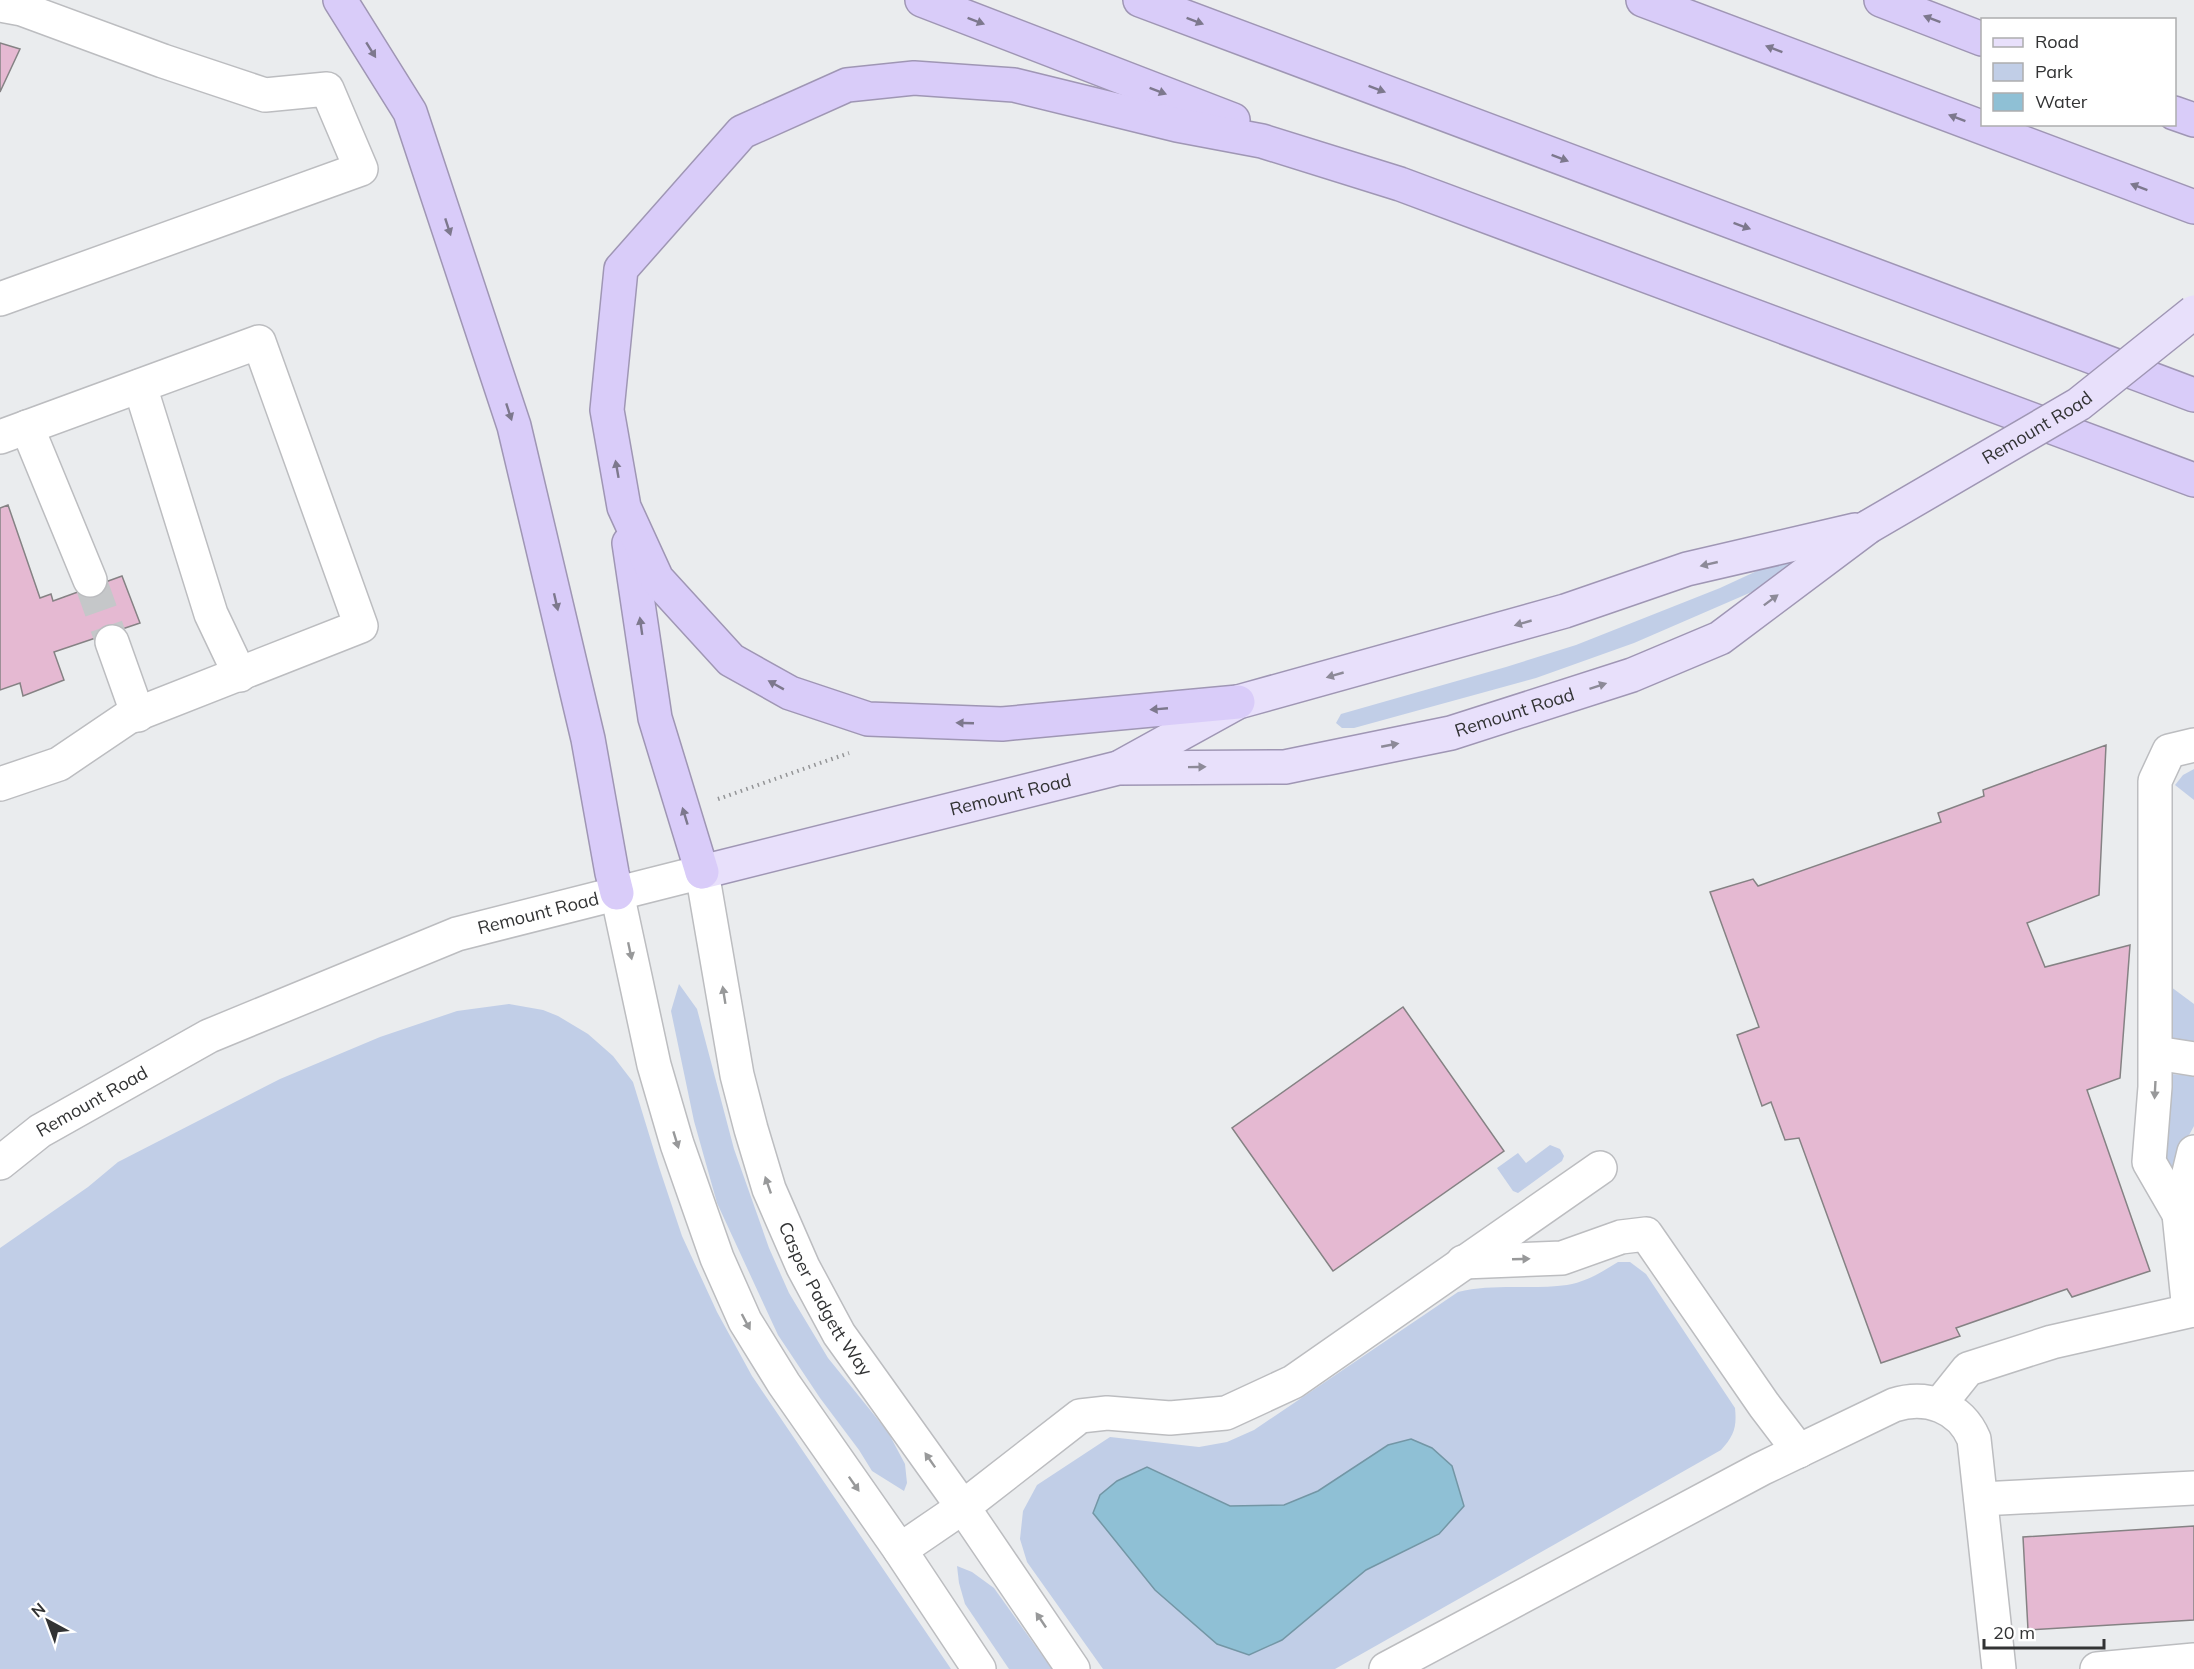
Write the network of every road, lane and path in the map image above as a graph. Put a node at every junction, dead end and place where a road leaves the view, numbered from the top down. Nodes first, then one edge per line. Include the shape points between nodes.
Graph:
1 (340, 0) edge
2 (922, 0) edge
3 (1140, 0) edge
4 (1643, 0) edge
5 (1881, 0) edge
6 (16, 4) edge
7 (1981, 38) edge
8 (2176, 112) edge
9 (2194, 120) edge
10 (1400, 184) junction
11 (2194, 207) edge
12 (0, 299) edge
13 (2194, 312) edge
14 (140, 386) junction
15 (2194, 395) edge
16 (14, 432) edge
17 (2194, 480) edge
18 (624, 507) junction
19 (1868, 527) junction
20 (90, 580) tunnel mouth
21 (112, 642) tunnel mouth
22 (240, 675) junction
23 (1238, 702) junction
24 (138, 715) junction
25 (2194, 745) edge
26 (849, 753) dead end
27 (1118, 768) junction
28 (0, 784) edge
29 (714, 800) dead end
30 (702, 872) junction
31 (617, 893) junction
32 (2156, 1053) junction
33 (2194, 1059) edge
34 (2194, 1152) edge
35 (0, 1162) edge
36 (1600, 1168) dead end
37 (2179, 1214) junction
38 (1463, 1262) junction
39 (2192, 1312) edge
40 (1940, 1404) junction
41 (1799, 1451) junction
42 (2194, 1488) edge
43 (1981, 1499) junction
44 (963, 1507) junction
45 (900, 1550) junction
46 (2194, 1660) edge
47 (979, 1669) edge
48 (1073, 1669) edge
49 (1386, 1669) edge
50 (1999, 1669) edge
51 (2097, 1669) edge

1 -> 31 highway via 410,112 514,426 588,740
2 -> 10 highway
3 -> 15 highway
11 -> 4 highway
7 -> 5 highway
6 - 12 street via 163,61 265,95 327,89 362,169
8 - 9 highway
10 - 17 highway
18 -> 10 highway via 607,410 621,269 742,132 847,85 914,78 1014,85 1262,141
13 - 19 main road, Remount Road, bridge via 2079,404
14 - 16 street
14 - 22 street via 211,614
14 - 22 street via 259,342 361,626
16 - 20 street
23 -> 18 highway via 1002,724 868,719 790,693 731,660 657,579
30 -> 18 highway via 655,718
19 -> 23 main road, Remount Road via 1687,569 1565,611
27 -> 19 main road, Remount Road via 1285,766 1451,733 1632,675 1720,638
21 - 24 street
22 - 24 street
23 - 27 main road, Remount Road
24 - 28 street via 127,718 59,764
25 - 32 street via 2169,751 2155,781
26 - 29 path
27 - 30 main road, Remount Road
30 - 31 street, Remount Road
44 -> 30 street, Casper Padgett Way via 839,1334 803,1267 769,1189 737,1075
31 - 35 street, Remount Road via 457,934 209,1036 40,1131
31 -> 45 street via 654,1065 717,1258 745,1321 784,1384
32 - 33 street
32 -> 37 street via 2149,1162
34 - 37 street
36 - 38 street
37 - 39 street
38 -> 41 street via 1562,1258 1621,1237 1646,1234
38 - 44 street via 1293,1382 1226,1413 1170,1418 1107,1413 1080,1416
39 - 40 street via 2052,1342 1968,1369
40 - 41 street via 1910,1400
40 - 43 street via 1971,1432
41 - 49 street
42 - 43 street
43 - 50 street
44 - 45 street
48 -> 44 street, Casper Padgett Way
45 - 47 street
46 - 51 street

